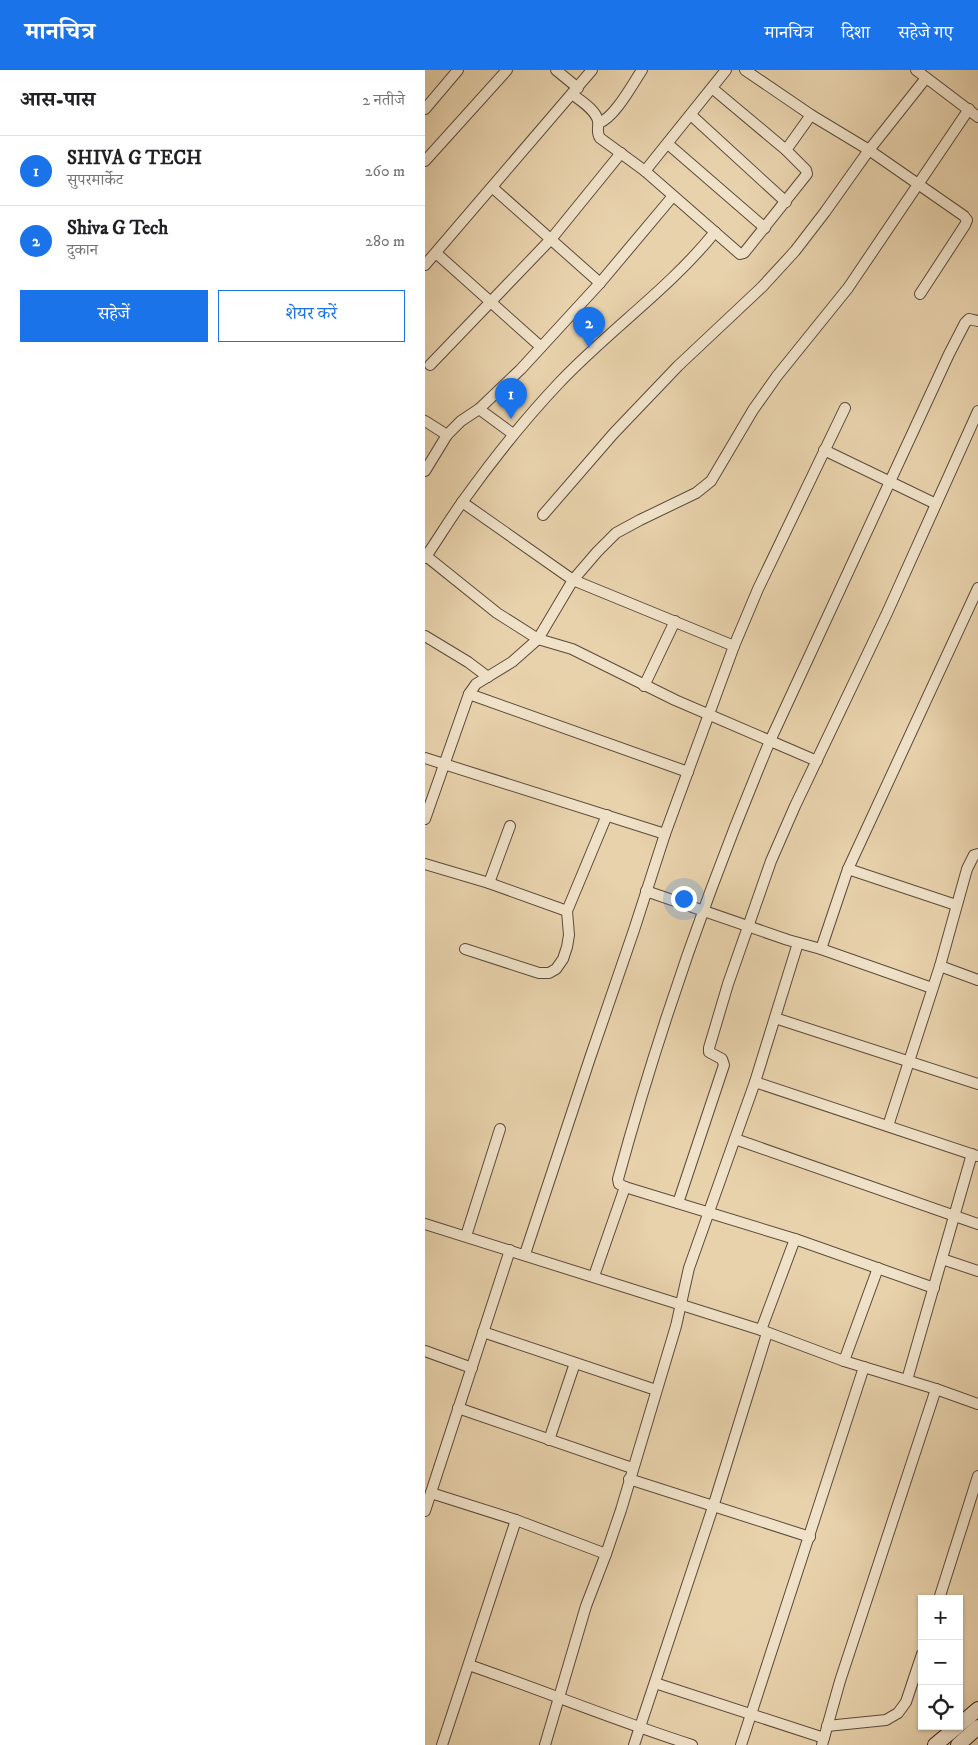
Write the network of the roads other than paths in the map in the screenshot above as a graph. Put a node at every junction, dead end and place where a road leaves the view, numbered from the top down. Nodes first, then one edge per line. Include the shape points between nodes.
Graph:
1 (458, 70) edge
2 (507, 70) edge
3 (556, 70) edge
4 (592, 70) edge
5 (642, 70) edge
6 (727, 70) edge
7 (745, 70) edge
8 (916, 70) edge
9 (926, 78) junction
10 (712, 88) junction
11 (575, 91) junction
12 (425, 109) edge
13 (975, 112) edge
14 (691, 115) junction
15 (811, 115) junction
16 (599, 123) junction
17 (668, 144) junction
18 (786, 150) junction
19 (869, 150) junction
20 (621, 152) junction
21 (425, 162) edge
22 (645, 171) junction
23 (918, 182) junction
24 (493, 188) junction
25 (673, 196) junction
26 (786, 202) junction
27 (765, 228) junction
28 (715, 232) junction
29 (551, 238) junction
30 (436, 253) junction
31 (425, 265) edge
32 (601, 282) junction
33 (920, 294) dead end
34 (490, 302) junction
35 (978, 320) edge
36 (541, 347) junction
37 (430, 365) dead end
38 (845, 408) dead end
39 (479, 409) junction
40 (978, 411) edge
41 (425, 421) edge
42 (513, 434) junction
43 (447, 435) junction
44 (824, 450) junction
45 (425, 471) edge
46 (889, 482) junction
47 (462, 502) junction
48 (936, 504) junction
49 (543, 515) dead end
50 (426, 557) edge
51 (573, 580) junction
52 (978, 588) edge
53 (675, 621) junction
54 (425, 636) edge
55 (538, 639) junction
56 (733, 646) junction
57 (488, 677) junction
58 (644, 686) junction
59 (469, 694) junction
60 (710, 714) junction
61 (770, 741) junction
62 (425, 758) edge
63 (817, 761) junction
64 (444, 764) junction
65 (688, 772) junction
66 (607, 815) junction
67 (425, 819) edge
68 (510, 826) dead end
69 (665, 834) junction
70 (978, 854) edge
71 (425, 864) edge
72 (848, 869) junction
73 (489, 884) junction
74 (646, 891) junction
75 (956, 905) junction
76 (567, 911) junction
77 (703, 911) junction
78 (748, 925) junction
79 (798, 943) junction
80 (465, 949) dead end
81 (821, 949) junction
82 (940, 966) junction
83 (978, 980) edge
84 (932, 988) junction
85 (775, 1018) junction
86 (909, 1060) junction
87 (755, 1082) junction
88 (978, 1084) edge
89 (888, 1126) junction
90 (500, 1129) dead end
91 (735, 1139) junction
92 (975, 1155) edge
93 (625, 1187) junction
94 (677, 1203) junction
95 (709, 1213) junction
96 (954, 1215) junction
97 (425, 1224) edge
98 (978, 1224) edge
99 (465, 1236) junction
100 (795, 1239) junction
101 (510, 1250) junction
102 (525, 1254) junction
103 (942, 1259) junction
104 (878, 1268) junction
105 (978, 1271) edge
106 (594, 1276) junction
107 (934, 1288) junction
108 (682, 1305) junction
109 (483, 1332) junction
110 (764, 1332) junction
111 (425, 1351) edge
112 (844, 1361) junction
113 (575, 1363) junction
114 (864, 1367) junction
115 (472, 1368) junction
116 (907, 1380) junction
117 (935, 1389) junction
118 (656, 1390) junction
119 (978, 1404) edge
120 (458, 1408) junction
121 (549, 1440) junction
122 (632, 1468) junction
123 (978, 1476) edge
124 (629, 1479) junction
125 (431, 1493) junction
126 (713, 1507) junction
127 (425, 1512) edge
128 (516, 1520) junction
129 (810, 1537) junction
130 (607, 1554) junction
131 (940, 1595) edge
132 (469, 1664) junction
133 (918, 1666) edge
134 (655, 1683) junction
135 (560, 1697) junction
136 (978, 1709) edge
137 (752, 1714) junction
138 (963, 1722) edge
139 (827, 1726) junction
140 (978, 1727) edge
141 (640, 1729) junction
142 (954, 1730) edge
143 (823, 1741) edge
144 (442, 1745) edge
145 (545, 1745) edge
146 (634, 1745) edge
147 (692, 1745) edge
148 (741, 1745) edge
149 (935, 1745) edge
150 (958, 1745) edge

1 - 12 street
2 - 21 street
3 - 11 street
4 - 11 street
5 - 16 street via 613,113
6 - 10 street
7 - 15 street
8 - 9 street
9 - 13 street
9 - 19 street
10 - 14 street
10 - 18 street
11 - 16 street via 597,116
11 - 24 street
13 - 23 street
14 - 17 street
14 - 26 street
15 - 18 street
15 - 19 street
16 - 20 street via 600,138
17 - 22 street
17 - 27 street
18 - 26 street via 807,174
19 - 23 street
19 - 49 street via 795,251 614,432
20 - 22 street
20 - 29 street
22 - 25 street
23 - 33 street via 967,220
23 - 51 street via 847,288 753,410 711,481 696,493 616,534
24 - 29 street
24 - 30 street
25 - 28 street
25 - 32 street
26 - 27 street
27 - 28 street via 740,254
28 - 42 street via 672,280 599,344
29 - 32 street
29 - 34 street
30 - 31 street
30 - 34 street
32 - 36 street
34 - 36 street
34 - 37 street
35 - 46 street via 969,319 965,323
36 - 39 street
38 - 44 street
39 - 42 street
39 - 43 street
40 - 48 street
41 - 43 street
42 - 47 street
43 - 45 street
44 - 46 street
44 - 56 street
46 - 48 street
46 - 61 street
47 - 50 street
47 - 51 street
48 - 63 street
50 - 55 street via 497,613
51 - 53 street
51 - 55 street
52 - 72 street
53 - 56 street
53 - 58 street
54 - 57 street
55 - 57 street via 512,662
55 - 58 street via 572,649
56 - 60 street
57 - 59 street via 476,684
58 - 60 street
59 - 64 street
59 - 65 street
60 - 61 street
60 - 65 street
61 - 63 street
61 - 77 street
62 - 64 street
63 - 78 street via 771,861
64 - 66 street
64 - 67 street
65 - 69 street
66 - 69 street
66 - 76 street
68 - 73 street
69 - 74 street
70 - 75 street via 974,855 967,869
71 - 73 street
72 - 75 street
72 - 81 street
73 - 76 street
74 - 77 street
74 - 102 street
75 - 82 street
76 - 80 street via 567,947 563,959 549,973 539,973
77 - 78 street
77 - 93 street via 641,1094 618,1179 619,1184
78 - 79 street
78 - 94 street via 709,1048 709,1052 722,1059 724,1065
79 - 81 street
79 - 85 street
81 - 84 street
82 - 83 street
82 - 84 street
84 - 86 street
85 - 86 street
85 - 87 street
86 - 88 street
86 - 89 street
87 - 89 street
87 - 91 street
89 - 92 street
90 - 99 street
91 - 95 street
91 - 96 street
92 - 96 street
93 - 94 street
93 - 106 street
94 - 95 street
95 - 100 street
95 - 108 street via 689,1268
96 - 98 street
96 - 103 street
97 - 99 street
99 - 101 street
100 - 104 street
100 - 110 street
101 - 102 street
101 - 109 street
102 - 106 street
103 - 105 street
103 - 107 street
104 - 107 street
104 - 112 street
106 - 108 street
107 - 116 street
108 - 110 street
108 - 118 street
109 - 113 street
109 - 115 street
110 - 112 street
110 - 126 street
111 - 115 street
112 - 114 street
113 - 118 street
113 - 121 street
114 - 116 street
114 - 129 street
115 - 120 street
116 - 117 street
117 - 119 street
117 - 139 street
118 - 122 street
120 - 121 street
120 - 125 street
121 - 122 street
122 - 124 street
123 - 131 street
124 - 126 street
124 - 130 street
125 - 127 street
125 - 128 street
126 - 129 street
126 - 134 street
128 - 130 street
128 - 132 street
129 - 137 street
130 - 135 street via 586,1606
132 - 135 street
132 - 144 street
133 - 139 street via 899,1713 886,1720
134 - 137 street
134 - 141 street
135 - 141 street
135 - 145 street
136 - 138 street
137 - 143 street
137 - 148 street
139 - 143 street
140 - 150 street
141 - 146 street
141 - 147 street
142 - 149 street

